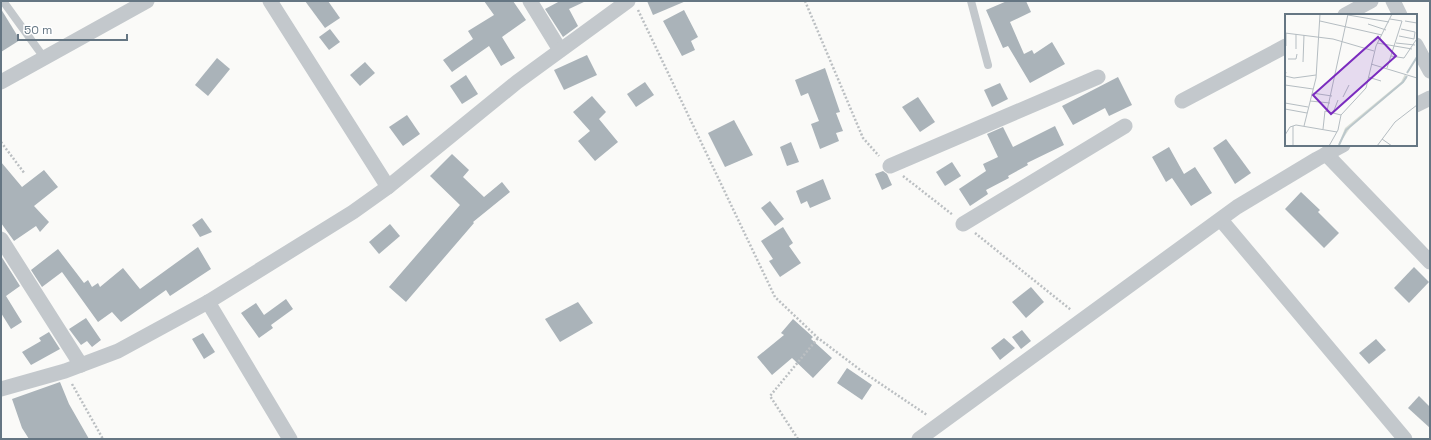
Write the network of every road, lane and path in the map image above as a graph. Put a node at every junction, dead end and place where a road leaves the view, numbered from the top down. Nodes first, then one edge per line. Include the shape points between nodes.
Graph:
1 (3, 1) edge
2 (147, 1) edge
3 (270, 1) edge
4 (530, 1) edge
5 (805, 1) edge
6 (971, 1) edge
7 (1371, 1) edge
8 (1393, 1) edge
9 (633, 5) edge
10 (1347, 14) edge
11 (1400, 14) edge
12 (1285, 47) edge
13 (1417, 47) edge
14 (560, 50) junction
15 (45, 59) junction
16 (988, 65) dead end
17 (1430, 71) edge
18 (1098, 77) dead end
19 (1, 82) edge
20 (1430, 98) edge
21 (1182, 101) dead end
22 (1417, 104) edge
23 (1125, 126) dead end
24 (1, 142) edge
25 (1341, 146) edge
26 (1326, 154) junction
27 (890, 166) junction
28 (25, 174) dead end
29 (388, 187) junction
30 (1221, 220) junction
31 (963, 224) junction
32 (1, 238) edge
33 (1430, 262) edge
34 (208, 302) junction
35 (1083, 319) junction
36 (818, 338) junction
37 (81, 365) junction
38 (65, 371) junction
39 (1, 389) edge
40 (940, 424) junction
41 (103, 439) edge
42 (290, 439) edge
43 (798, 439) edge
44 (919, 439) edge
45 (1405, 439) edge

1 - 15 lane
2 - 15 street
3 - 29 street
4 - 14 street
5 - 27 path via 863,138
6 - 16 lane
7 - 10 street
8 - 11 street
9 - 14 street
9 - 36 path via 775,297
12 - 21 street
13 - 17 street
14 - 29 street
15 - 19 street
18 - 27 street
20 - 22 street
23 - 31 street
24 - 28 path
25 - 26 street
26 - 30 street via 1237,207
26 - 33 street
27 - 31 path
29 - 34 street via 353,212
30 - 35 street
30 - 45 street
31 - 35 path
32 - 37 street
34 - 37 street via 118,350
34 - 42 street
35 - 40 street
36 - 40 path
36 - 43 path via 770,396
37 - 38 street
38 - 39 street
38 - 41 path
40 - 44 street

